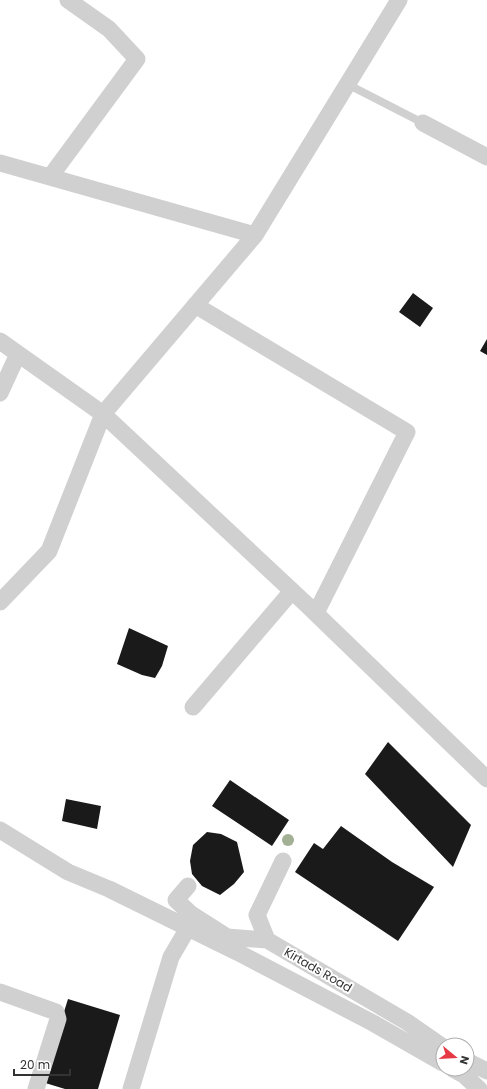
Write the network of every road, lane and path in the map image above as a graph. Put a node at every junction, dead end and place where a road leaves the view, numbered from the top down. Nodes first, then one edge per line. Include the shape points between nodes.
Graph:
1 (68, 0) edge
2 (399, 0) edge
3 (347, 84) junction
4 (424, 123) joint
5 (487, 157) edge
6 (0, 163) edge
7 (50, 177) junction
8 (255, 235) junction
9 (195, 305) junction
10 (0, 341) edge
11 (18, 354) junction
12 (0, 393) edge
13 (103, 414) junction
14 (292, 591) junction
15 (0, 602) edge
16 (316, 613) junction
17 (193, 707) dead end
18 (487, 779) edge
19 (0, 830) edge
20 (283, 861) dead end
21 (188, 886) dead end
22 (188, 928) junction
23 (267, 940) junction
24 (0, 992) edge
25 (435, 1041) edge
26 (435, 1058) edge
27 (475, 1064) edge
28 (487, 1071) edge
29 (466, 1077) edge
30 (36, 1089) edge
31 (132, 1089) edge
32 (479, 1089) edge

1 - 7 street via 109,29 137,59
2 - 3 street
3 - 4 lane
3 - 8 street
4 - 5 street
6 - 7 street
7 - 8 street
8 - 9 street
9 - 13 street
9 - 16 street via 407,432
10 - 11 street
11 - 12 street
11 - 13 street
13 - 14 street
13 - 15 street via 49,551
14 - 16 street
14 - 17 street
16 - 18 street
19 - 22 street via 68,872
20 - 23 street via 257,915
21 - 23 street via 176,900 191,914 227,937
22 - 26 street via 373,1023
22 - 31 street via 172,957
23 - 25 street, Kirtads Road via 407,1022
24 - 30 street via 56,1012 58,1019
27 - 28 street
29 - 32 street

